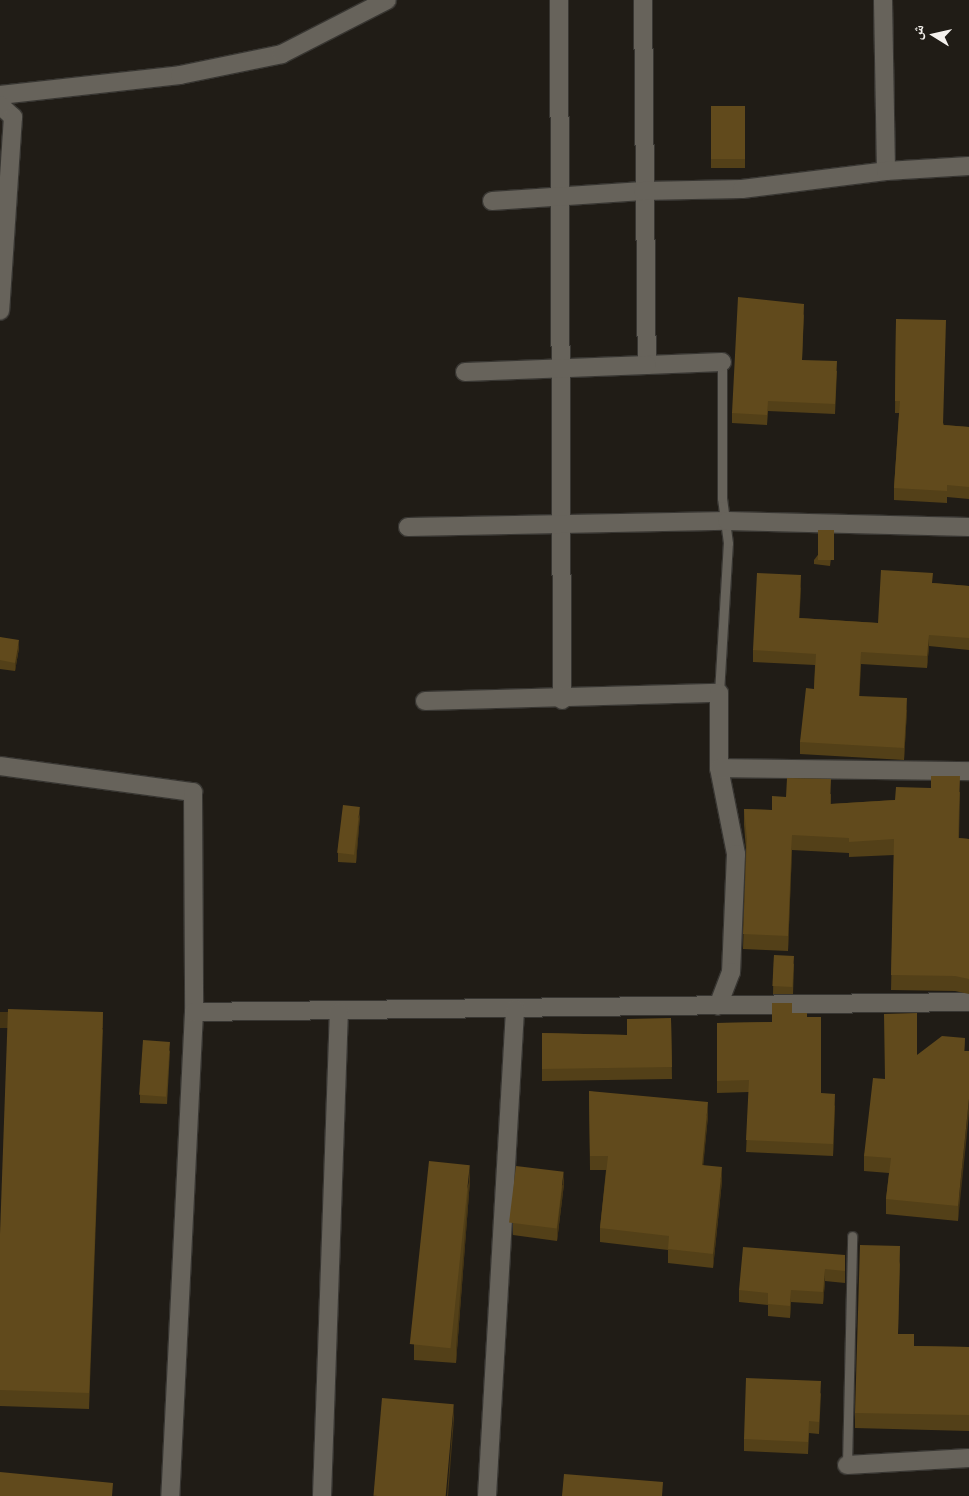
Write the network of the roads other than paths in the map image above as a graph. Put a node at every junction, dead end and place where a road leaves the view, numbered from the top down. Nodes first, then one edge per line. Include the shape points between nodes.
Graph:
1 (387, 0) edge
2 (559, 0) edge
3 (643, 0) edge
4 (883, 0) edge
5 (0, 95) edge
6 (0, 105) edge
7 (969, 166) edge
8 (886, 172) junction
9 (643, 191) junction
10 (560, 197) junction
11 (492, 201) dead end
12 (0, 311) edge
13 (722, 362) joint
14 (647, 365) junction
15 (561, 370) junction
16 (465, 372) dead end
17 (726, 520) junction
18 (561, 526) junction
19 (408, 527) dead end
20 (969, 527) edge
21 (719, 693) junction
22 (562, 700) junction
23 (424, 701) dead end
24 (0, 766) edge
25 (719, 768) junction
26 (969, 771) edge
27 (969, 1002) edge
28 (718, 1006) junction
29 (515, 1009) junction
30 (194, 1012) junction
31 (339, 1012) junction
32 (852, 1236) dead end
33 (969, 1458) edge
34 (847, 1465) joint
35 (170, 1496) edge
36 (322, 1496) edge
37 (486, 1496) edge

1 - 5 street via 282,54 180,75
2 - 10 street
3 - 9 street
4 - 8 street
6 - 12 street via 12,117
7 - 8 street
8 - 9 street via 742,189
9 - 10 street
9 - 14 street
10 - 11 street
10 - 15 street
13 - 14 street
13 - 17 lane via 722,498
14 - 15 street
15 - 16 street
15 - 18 street
17 - 18 street
17 - 20 street
17 - 21 lane
18 - 19 street
18 - 22 street
21 - 22 street
21 - 25 street
22 - 23 street
24 - 30 street via 192,792
25 - 26 street
25 - 28 street via 736,854 731,972
27 - 28 street
28 - 29 street
29 - 31 street
29 - 37 street
30 - 31 street
30 - 35 street
31 - 36 street
32 - 34 lane
33 - 34 street

